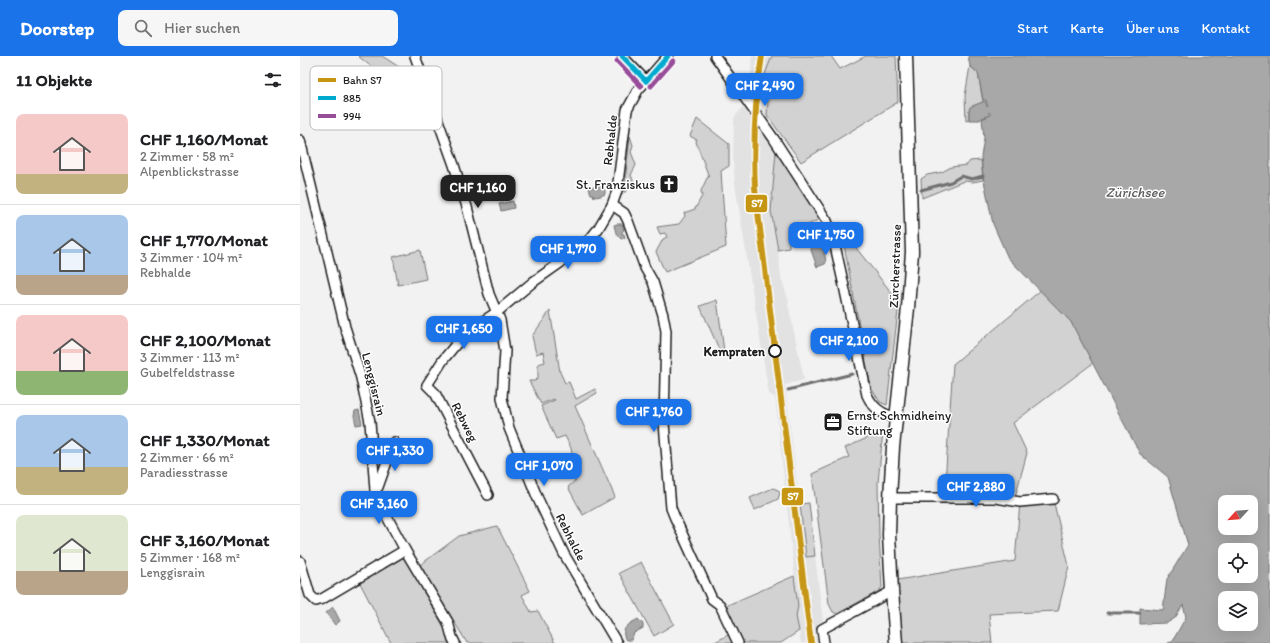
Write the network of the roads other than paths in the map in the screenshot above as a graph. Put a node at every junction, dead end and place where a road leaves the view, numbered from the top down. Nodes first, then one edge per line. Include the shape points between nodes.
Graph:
1 (415, 56) edge
2 (622, 56) edge
3 (668, 56) edge
4 (715, 56) edge
5 (906, 56) edge
6 (419, 66) edge
7 (646, 81) junction
8 (441, 130) edge
9 (300, 140) edge
10 (612, 205) junction
11 (497, 312) junction
12 (896, 417) junction
13 (394, 442) dead end
14 (375, 490) junction
15 (488, 495) dead end
16 (890, 498) junction
17 (1053, 499) dead end
18 (405, 550) junction
19 (300, 561) edge
20 (892, 591) junction
21 (456, 643) edge
22 (617, 643) edge
23 (738, 643) edge
24 (824, 643) edge
25 (896, 643) edge

1 - 6 street
2 - 7 street
3 - 7 street, Rebhalde
4 - 12 street via 828,221 867,395 871,404 883,414
5 - 12 main road, Zürcherstrasse via 912,252
7 - 10 street, Rebhalde via 638,90 626,114 620,175
8 - 11 street via 467,207 489,294
9 - 14 street, Lenggisrain via 345,327 361,378 370,422
10 - 11 street, Rebhalde via 590,239
10 - 23 street via 624,213 628,221 645,268 653,282 663,315 666,331 664,423 671,508 712,599 720,605
11 - 15 street, Rebweg via 457,343 427,385 435,393
11 - 22 street, Rebhalde via 504,335 505,350 502,398 515,445 564,554
12 - 16 main road, Zürcherstrasse
13 - 14 street via 378,488
14 - 18 street, Lenggisrain via 382,509
16 - 17 street via 996,498 1020,502
16 - 20 main road, Zürcherstrasse
18 - 19 street via 316,601 310,595
18 - 21 street, Lenggisrain via 448,622
20 - 24 street via 822,629
20 - 25 main road, Zürcherstrasse

